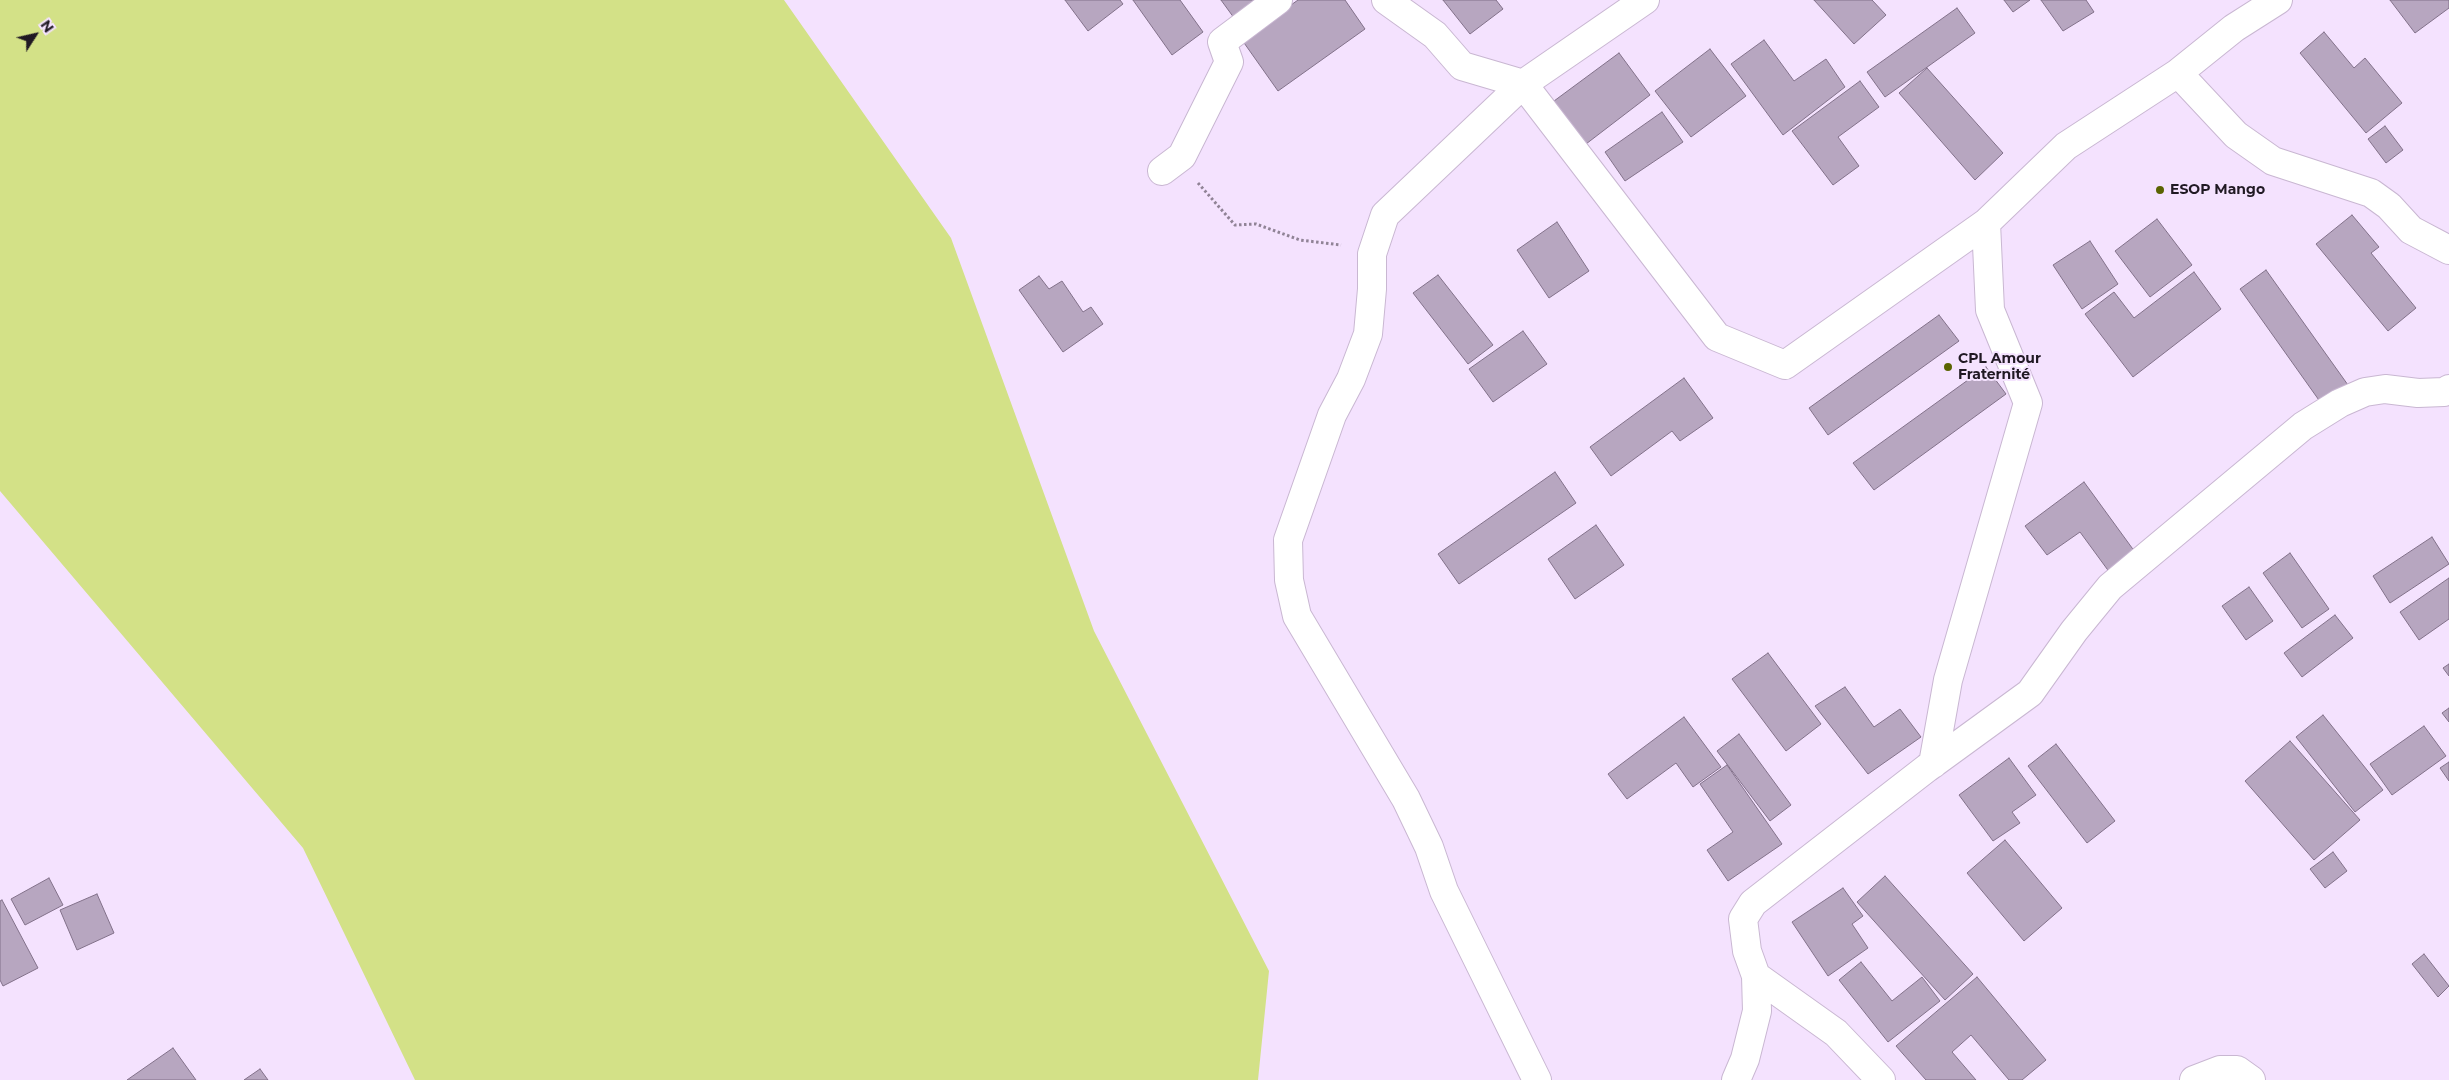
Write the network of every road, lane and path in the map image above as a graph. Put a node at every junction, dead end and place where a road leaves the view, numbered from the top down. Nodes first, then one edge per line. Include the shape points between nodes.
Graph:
1 (1278, 0) edge
2 (1386, 0) edge
3 (1645, 0) edge
4 (2278, 0) edge
5 (2178, 73) junction
6 (1523, 84) junction
7 (1171, 165) joint
8 (1986, 223) junction
9 (1374, 248) junction
10 (2449, 250) edge
11 (2449, 389) edge
12 (1933, 764) junction
13 (1756, 976) junction
14 (1537, 1080) edge
15 (1736, 1080) edge
16 (1881, 1080) edge
17 (2194, 1080) edge
18 (2251, 1080) edge

1 - 7 street via 1222,42 1229,62 1182,156
2 - 6 street via 1435,34 1462,66
3 - 6 street
4 - 5 street via 2234,28
5 - 8 street via 2066,146
5 - 10 street via 2236,135 2273,161 2371,194 2389,206 2411,230
6 - 8 street via 1717,337 1785,364
6 - 9 street via 1385,215
7 - 9 path via 1235,225 1256,224 1300,240
8 - 12 street via 1990,310 2028,403 1948,680
9 - 14 street via 1368,334 1351,379 1332,415 1288,540 1289,580 1297,616 1406,799 1429,847 1444,891
11 - 12 street via 2418,393 2385,389 2365,392 2303,426 2110,587 2030,693
12 - 13 street via 1753,903 1743,919 1747,952
13 - 15 street via 1757,1011 1746,1058
13 - 16 street via 1836,1033
17 - 18 street via 2220,1070 2237,1070

